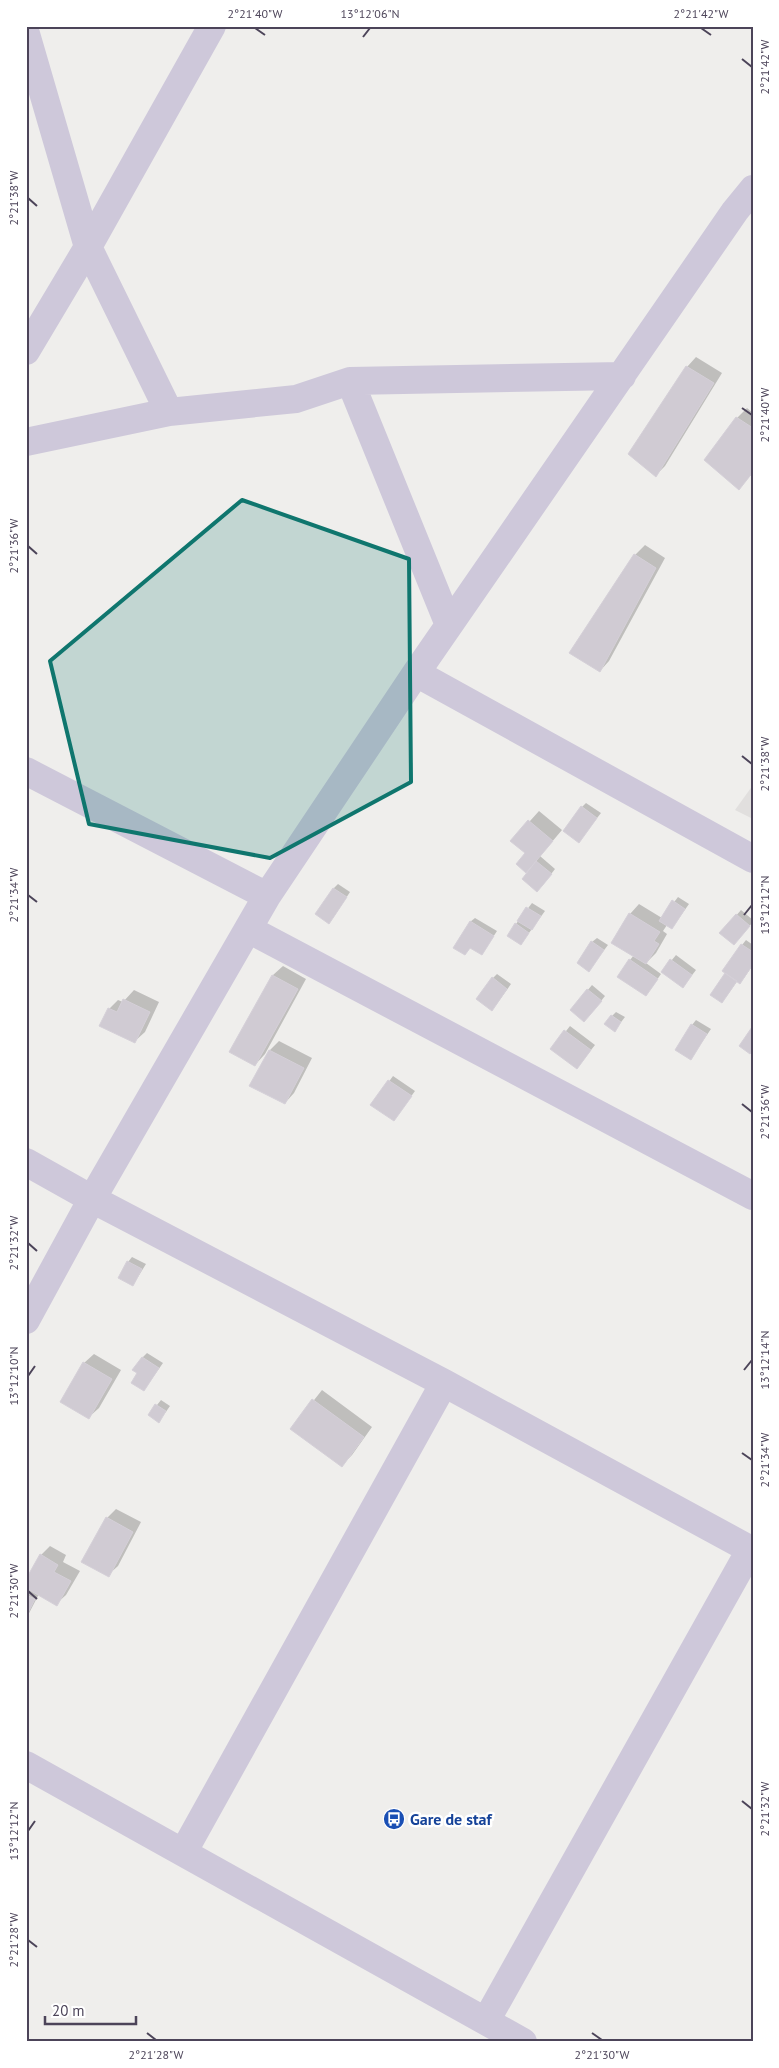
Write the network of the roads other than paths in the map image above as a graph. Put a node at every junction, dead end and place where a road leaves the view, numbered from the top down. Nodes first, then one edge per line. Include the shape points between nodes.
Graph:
1 (212, 26) edge
2 (26, 34) edge
3 (753, 189) edge
4 (88, 247) junction
5 (26, 350) edge
6 (622, 376) junction
7 (350, 382) junction
8 (169, 412) junction
9 (26, 442) edge
10 (449, 625) junction
11 (416, 674) junction
12 (26, 770) edge
13 (753, 859) edge
14 (267, 896) junction
15 (248, 929) junction
16 (26, 1162) edge
17 (753, 1196) edge
18 (92, 1199) junction
19 (26, 1320) edge
20 (444, 1383) junction
21 (752, 1550) edge
22 (26, 1765) edge
23 (184, 1851) junction
24 (486, 2021) junction
25 (523, 2042) edge

1 - 4 street
2 - 4 street
3 - 6 street
4 - 5 street
4 - 8 street
6 - 7 street
6 - 10 street
7 - 8 street via 296,399
7 - 10 street
8 - 9 street
10 - 11 street
11 - 13 street
11 - 14 street
12 - 14 street
14 - 15 street
15 - 17 street
15 - 18 street
16 - 18 street
18 - 19 street
18 - 20 street
20 - 21 street
20 - 23 street
21 - 24 street
22 - 23 street
23 - 24 street
24 - 25 street

